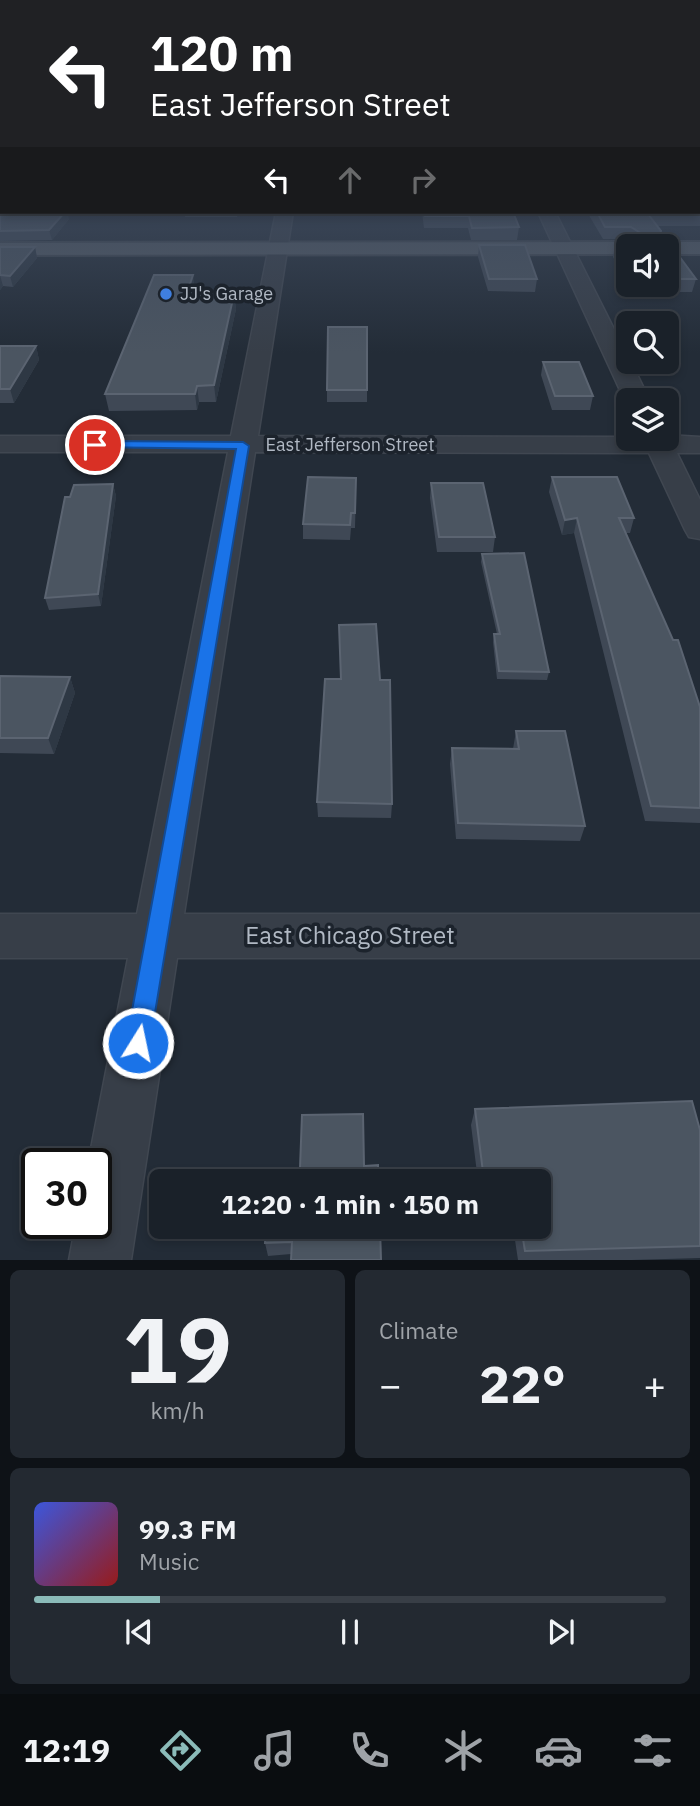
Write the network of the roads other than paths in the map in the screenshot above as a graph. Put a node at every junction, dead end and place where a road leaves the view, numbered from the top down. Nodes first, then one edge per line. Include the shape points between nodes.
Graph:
1 (210, 235) edge
2 (280, 235) edge
3 (356, 235) edge
4 (557, 235) edge
5 (564, 248) junction
6 (616, 248) edge
7 (679, 248) edge
8 (700, 248) edge
9 (0, 249) edge
10 (632, 388) edge
11 (616, 442) edge
12 (0, 444) edge
13 (679, 444) edge
14 (700, 445) edge
15 (243, 446) junction
16 (662, 451) edge
17 (700, 530) edge
18 (0, 936) edge
19 (157, 936) junction
20 (700, 936) edge
21 (100, 1260) edge

1 - 9 main road
2 - 15 street
3 - 5 main road
4 - 5 street
5 - 6 main road
5 - 10 street
7 - 8 main road
11 - 15 street, East Jefferson Street
12 - 15 street, East Jefferson Street
13 - 14 street, East Jefferson Street
15 - 19 street
16 - 17 street
18 - 19 street, East Chicago Street
19 - 20 street, East Chicago Street
19 - 21 street

